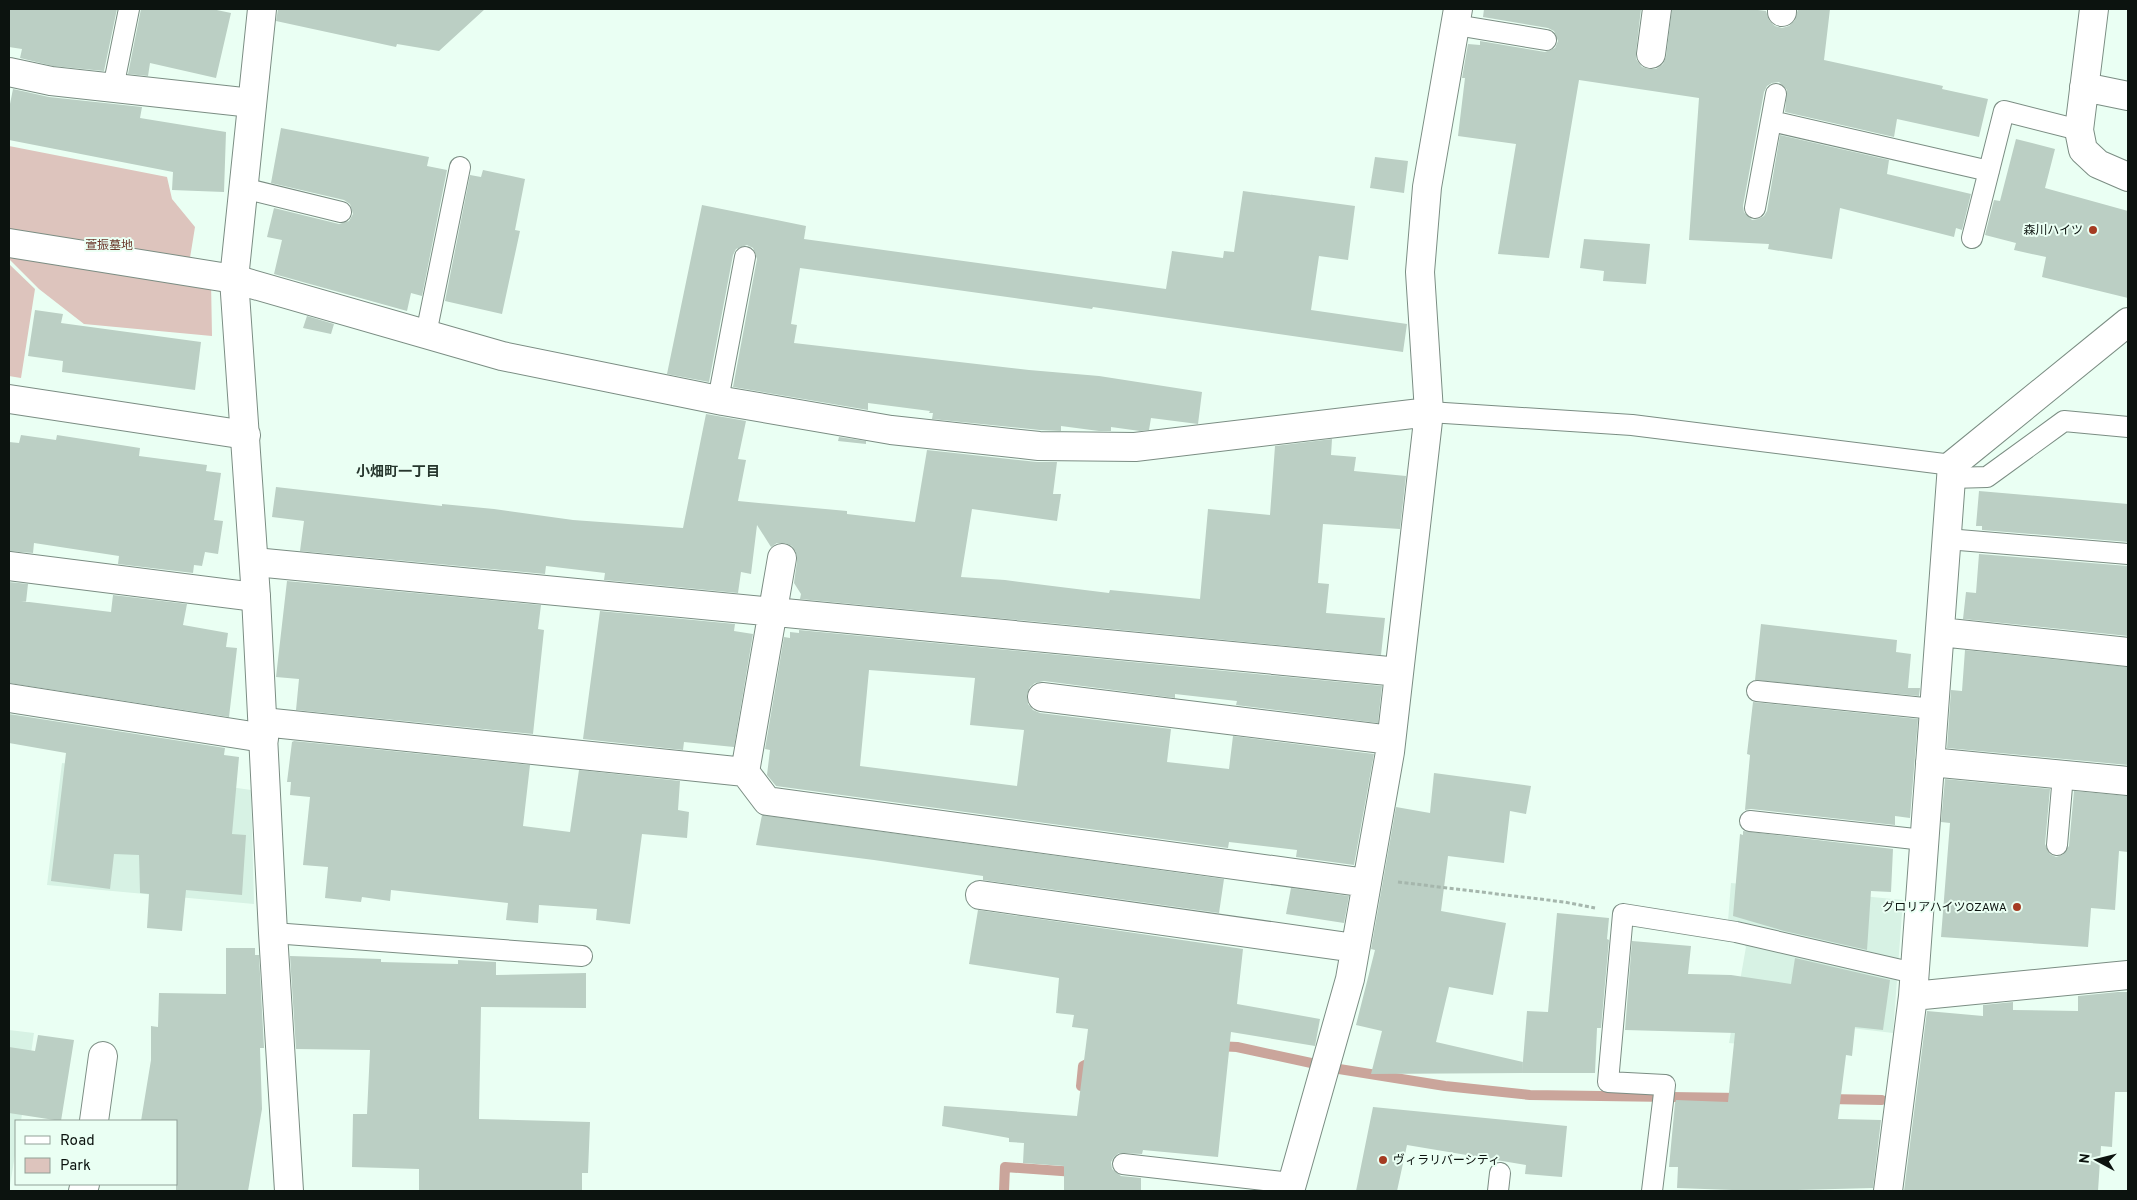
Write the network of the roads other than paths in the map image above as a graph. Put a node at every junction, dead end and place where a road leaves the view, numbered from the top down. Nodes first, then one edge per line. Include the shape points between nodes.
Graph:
1 (129, 9) edge
2 (262, 9) edge
3 (1657, 9) edge
4 (2094, 9) edge
5 (1457, 17) edge
6 (1546, 40) dead end
7 (1651, 54) dead end
8 (9, 72) edge
9 (2084, 87) junction
10 (113, 88) junction
11 (1776, 94) dead end
12 (2128, 96) edge
13 (252, 103) junction
14 (1771, 121) junction
15 (2079, 130) junction
16 (460, 167) dead end
17 (1989, 171) junction
18 (2128, 177) edge
19 (244, 188) junction
20 (1755, 208) dead end
21 (341, 212) dead end
22 (1972, 238) dead end
23 (9, 243) edge
24 (746, 257) dead end
25 (234, 279) junction
26 (2128, 322) edge
27 (426, 334) junction
28 (9, 399) edge
29 (718, 400) junction
30 (1429, 412) junction
31 (2128, 427) edge
32 (246, 435) junction
33 (1952, 471) junction
34 (1947, 539) junction
35 (2128, 554) edge
36 (782, 558) dead end
37 (254, 562) junction
38 (9, 566) edge
39 (256, 597) junction
40 (772, 612) junction
41 (1940, 632) junction
42 (2128, 652) edge
43 (1399, 672) junction
44 (1757, 691) dead end
45 (1042, 697) dead end
46 (9, 698) edge
47 (1934, 709) junction
48 (263, 730) junction
49 (1392, 740) junction
50 (1930, 762) junction
51 (745, 772) junction
52 (2063, 775) junction
53 (2128, 781) edge
54 (1750, 821) dead end
55 (1924, 840) junction
56 (2057, 845) dead end
57 (1367, 881) junction
58 (980, 895) dead end
59 (273, 932) junction
60 (1355, 948) junction
61 (582, 956) dead end
62 (2128, 975) edge
63 (1914, 984) junction
64 (103, 1056) dead end
65 (94, 1120) edge
66 (1123, 1164) dead end
67 (1290, 1187) edge
68 (289, 1191) edge
69 (1652, 1191) edge
70 (1888, 1191) edge

1 - 10 lane
2 - 13 street
3 - 7 street
4 - 9 street
5 - 6 lane
5 - 30 street via 1427,187 1420,272
8 - 10 street via 51,81
9 - 12 street
9 - 15 street
10 - 13 street
11 - 14 lane
13 - 19 street
14 - 17 lane
14 - 20 lane
15 - 17 lane via 2004,111
15 - 18 street via 2083,150 2098,164
16 - 27 lane
17 - 22 lane
19 - 21 lane
19 - 25 street
23 - 25 street
24 - 29 lane
25 - 27 street
25 - 32 street
26 - 33 street
27 - 29 street via 502,356
28 - 32 street
29 - 30 street via 891,430 1039,446 1135,447
30 - 33 lane via 1632,425
30 - 43 street
31 - 33 lane via 2064,421 1987,477
32 - 37 street
33 - 34 street
34 - 35 lane
34 - 41 street
36 - 40 street
37 - 39 street
37 - 40 street
38 - 39 street
39 - 48 street
40 - 43 street
40 - 51 street
41 - 42 street
41 - 47 street
43 - 49 street
44 - 47 lane
45 - 49 street
46 - 48 street
47 - 50 street
48 - 51 street
48 - 59 street
49 - 57 street
50 - 52 street
50 - 55 street
51 - 57 street via 767,801
52 - 53 street
52 - 56 lane
54 - 55 lane
55 - 63 street
57 - 60 street
58 - 60 street
59 - 61 lane
59 - 68 street
60 - 67 street via 1350,979
62 - 63 street
63 - 69 lane via 1736,932 1623,914 1608,1082 1665,1085
63 - 70 street
64 - 65 street
66 - 67 lane

